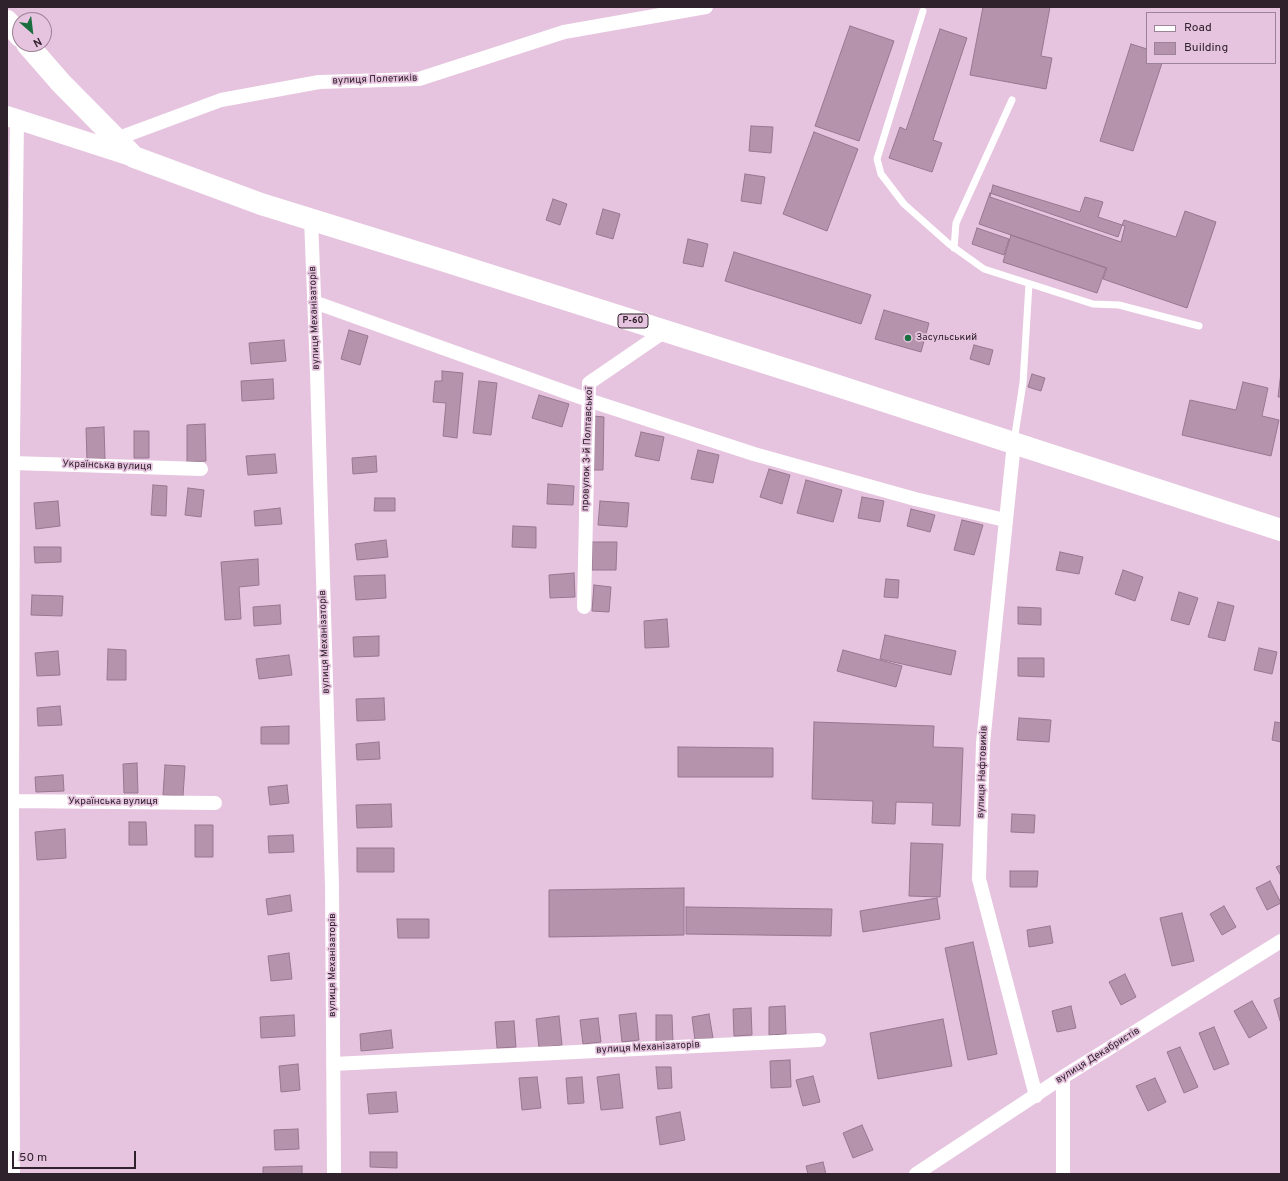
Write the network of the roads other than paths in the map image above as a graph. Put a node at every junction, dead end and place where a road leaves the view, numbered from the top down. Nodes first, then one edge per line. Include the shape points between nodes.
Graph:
1 (706, 7) edge
2 (923, 10) dead end
3 (34, 52) edge
4 (1012, 100) dead end
5 (12, 118) edge
6 (116, 139) junction
7 (134, 157) junction
8 (311, 220) junction
9 (954, 248) junction
10 (1029, 284) junction
11 (314, 302) junction
12 (1199, 326) dead end
13 (665, 331) junction
14 (11, 336) edge
15 (588, 400) junction
16 (1014, 443) junction
17 (13, 463) junction
18 (201, 469) dead end
19 (1005, 520) junction
20 (1281, 530) edge
21 (10, 583) edge
22 (584, 607) dead end
23 (9, 776) edge
24 (12, 801) junction
25 (215, 803) dead end
26 (10, 898) edge
27 (1281, 941) edge
28 (819, 1040) dead end
29 (333, 1064) junction
30 (1063, 1077) junction
31 (1036, 1096) junction
32 (13, 1174) edge
33 (334, 1174) edge
34 (916, 1174) edge
35 (1063, 1174) edge

1 - 6 street, вулиця Полетиків via 564,32 419,79 319,82 221,100
2 - 9 lane via 877,159 881,174 904,204
3 - 6 main road, Р-60
4 - 9 lane via 956,223
5 - 7 main road
5 - 14 street
6 - 7 main road, Р-60
7 - 8 main road, Р-60
8 - 11 street, вулиця Механізаторів
8 - 13 main road, Р-60
9 - 10 lane via 984,269
10 - 12 lane via 1093,304 1119,305
10 - 16 lane via 1023,383
11 - 15 street
11 - 29 street, вулиця Механізаторів via 332,886
13 - 15 street, провулок 3-й Полтавської via 589,383
13 - 16 main road, Р-60
14 - 17 street
15 - 19 street via 754,454 915,499
15 - 22 street, провулок 3-й Полтавської
16 - 19 street, вулиця Нафтовиків
16 - 20 main road, Р-60
17 - 18 street, Українська вулиця
17 - 21 street
19 - 31 street, вулиця Нафтовиків via 983,743 979,879
21 - 23 street
23 - 24 street
24 - 25 street, Українська вулиця
24 - 26 street
26 - 32 street
27 - 30 street, вулиця Декабристів
28 - 29 street, вулиця Механізаторів
29 - 33 street, вулиця Механізаторів
30 - 31 street, вулиця Декабристів
30 - 35 street
31 - 34 street, вулиця Декабристів

